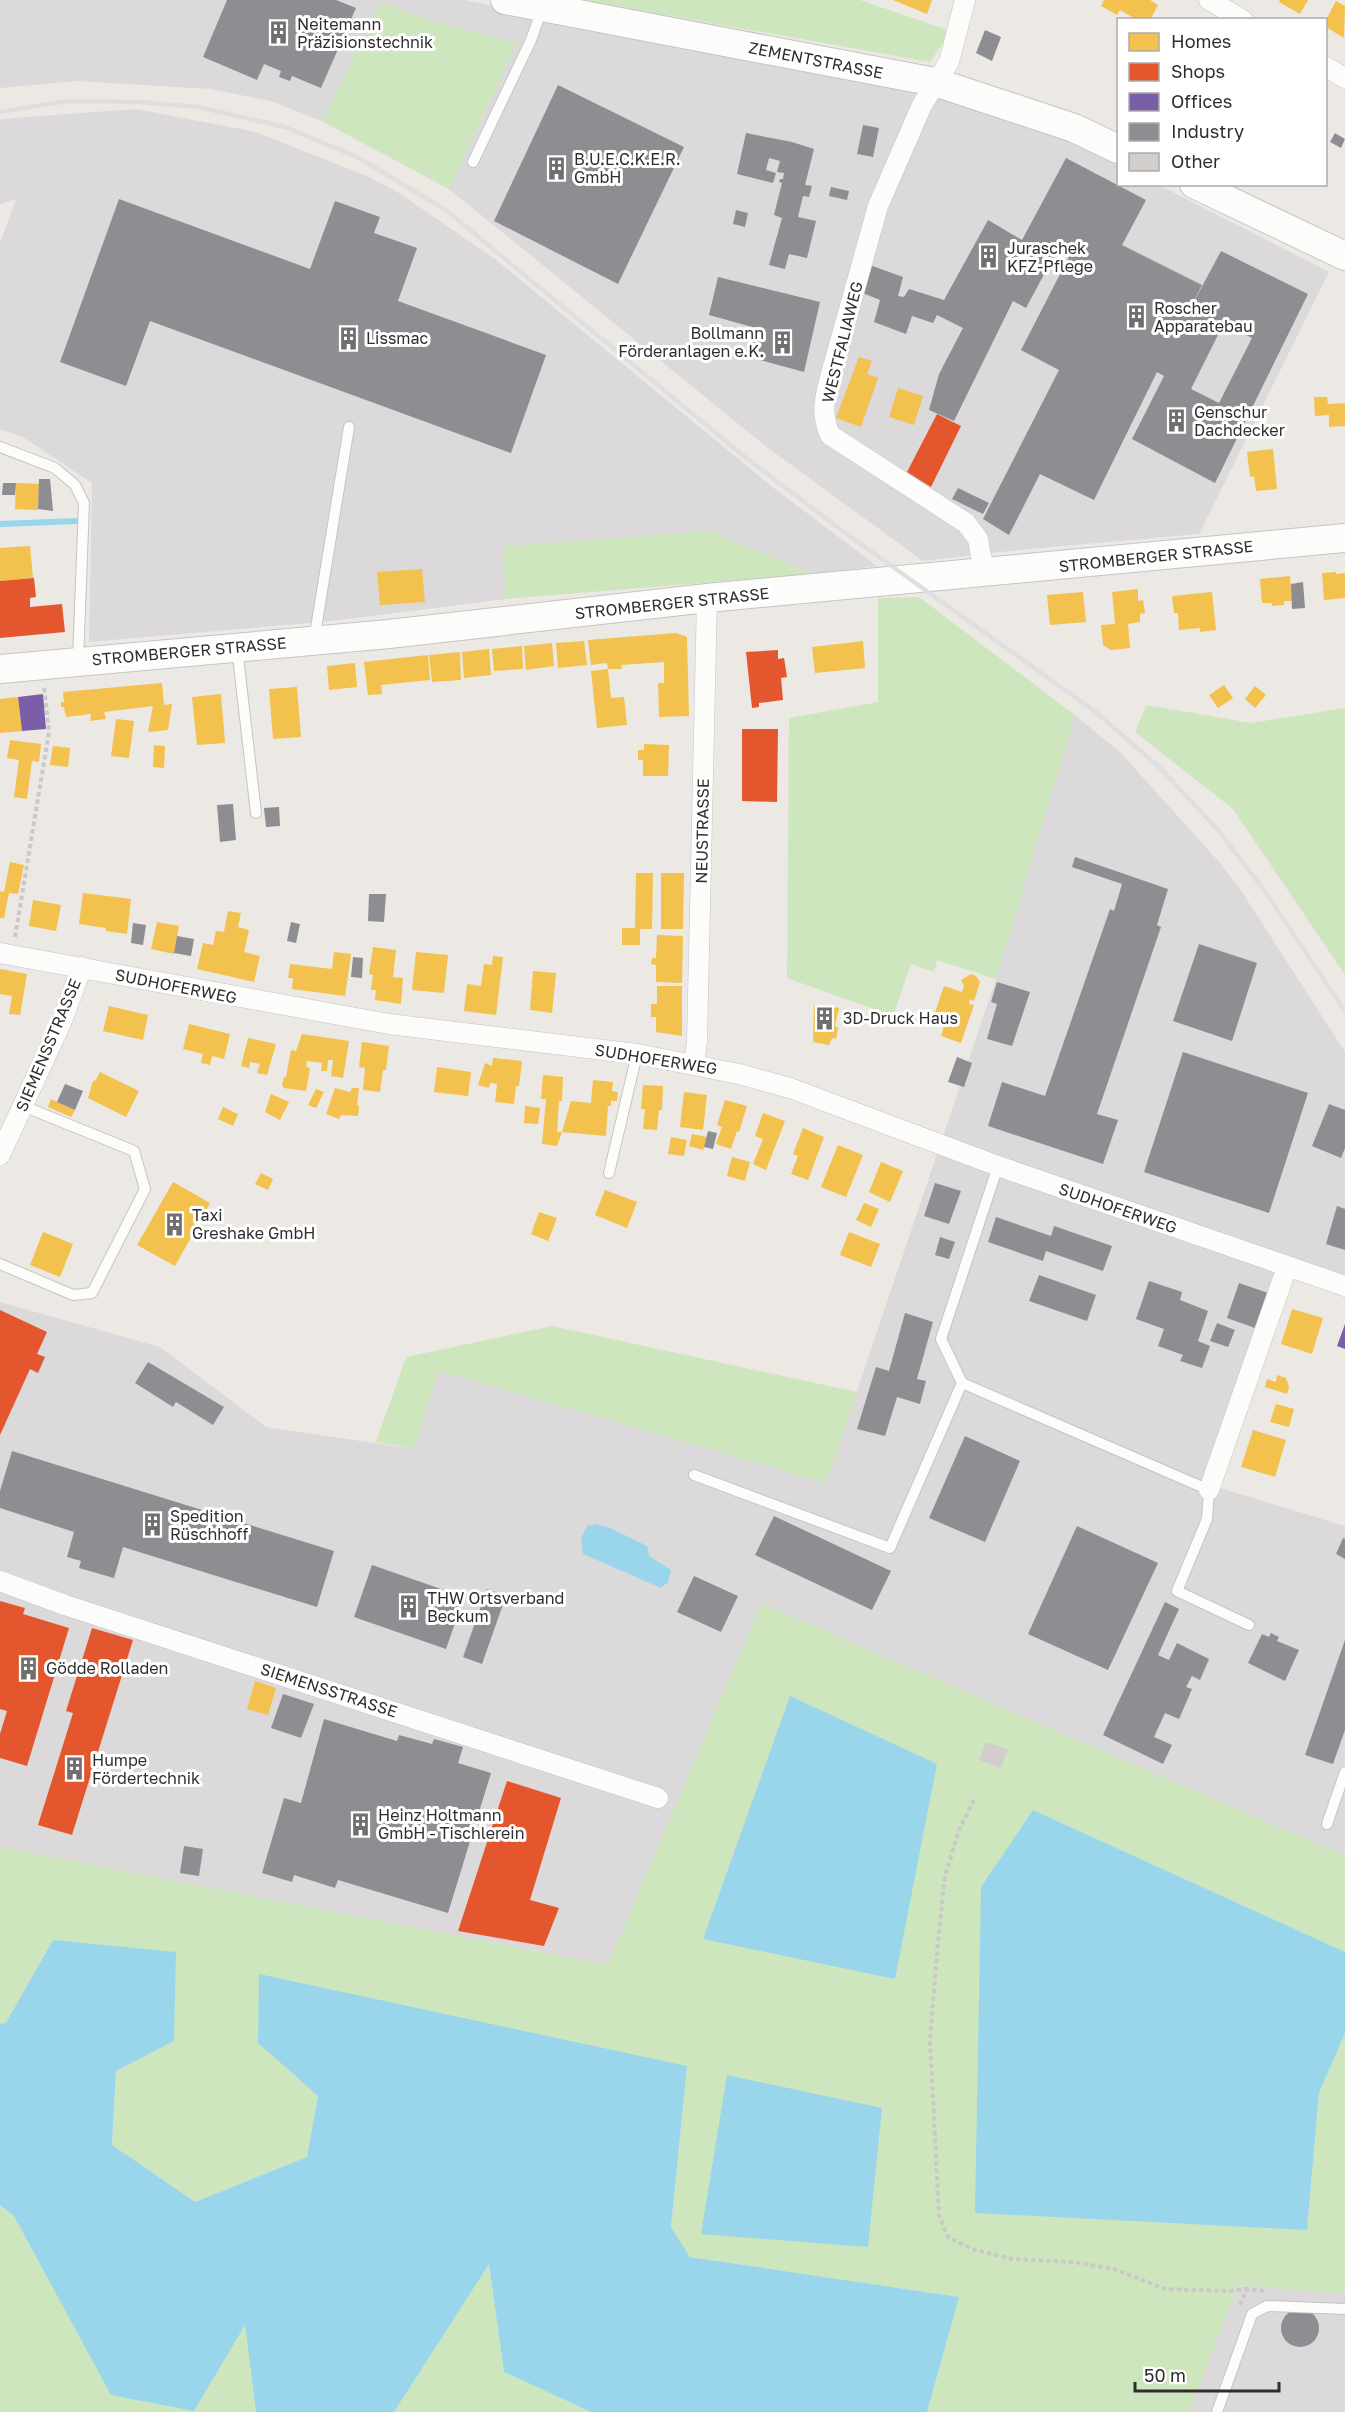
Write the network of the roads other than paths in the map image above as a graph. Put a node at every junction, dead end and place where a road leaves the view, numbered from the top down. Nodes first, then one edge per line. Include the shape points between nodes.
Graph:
1 (505, 0) edge
2 (965, 0) edge
3 (1209, 0) edge
4 (542, 8) junction
5 (1240, 18) edge
6 (1327, 68) edge
7 (1345, 78) edge
8 (935, 82) junction
9 (1117, 148) edge
10 (473, 162) dead end
11 (1198, 186) edge
12 (1345, 256) edge
13 (349, 427) dead end
14 (0, 447) edge
15 (1345, 538) edge
16 (984, 573) junction
17 (707, 598) junction
18 (314, 640) junction
19 (237, 647) junction
20 (78, 661) junction
21 (0, 669) edge
22 (256, 813) dead end
23 (6, 954) edge
24 (81, 967) junction
25 (637, 1054) junction
26 (694, 1064) junction
27 (23, 1106) junction
28 (0, 1155) edge
29 (998, 1166) junction
30 (609, 1173) dead end
31 (0, 1264) edge
32 (1287, 1267) junction
33 (1345, 1286) edge
34 (962, 1383) junction
35 (694, 1475) dead end
36 (1209, 1490) junction
37 (0, 1581) edge
38 (1249, 1626) dead end
39 (1345, 1772) edge
40 (658, 1798) dead end
41 (1327, 1824) dead end
42 (1345, 2309) edge
43 (1217, 2412) edge

1 - 4 main road, ZEMENTSTRASSE
2 - 8 street, WESTFALIAWEG via 948,62
3 - 5 street
4 - 8 main road, ZEMENTSTRASSE
4 - 10 lane via 531,40
6 - 7 street
8 - 9 main road, ZEMENTSTRASSE via 1074,128
8 - 16 street, WESTFALIAWEG via 878,206 831,374 824,420 830,435 966,523 978,539
11 - 12 main road
13 - 18 lane
14 - 20 lane via 55,468 75,485 84,503
15 - 16 main road, STROMBERGER STRASSE
16 - 17 main road, STROMBERGER STRASSE
17 - 18 main road, STROMBERGER STRASSE
17 - 26 street, NEUSTRASSE
18 - 19 main road, STROMBERGER STRASSE
19 - 20 main road, STROMBERGER STRASSE
19 - 22 lane
20 - 21 main road, STROMBERGER STRASSE
23 - 24 street, SUDHOFERWEG
24 - 25 street, SUDHOFERWEG via 389,1024
24 - 27 street, SIEMENSSTRASSE via 61,1023
25 - 26 street, SUDHOFERWEG
25 - 30 lane
26 - 29 street, SUDHOFERWEG via 790,1088
27 - 28 street, SIEMENSSTRASSE
27 - 31 lane via 134,1151 145,1189 92,1293 73,1294
29 - 32 street, SUDHOFERWEG
29 - 34 lane via 941,1339
32 - 33 street, SUDHOFERWEG
32 - 36 street
34 - 35 lane via 890,1548
34 - 36 lane
36 - 38 lane via 1207,1519 1177,1592
37 - 40 street, SIEMENSSTRASSE
39 - 41 lane
42 - 43 lane via 1267,2306 1252,2314

